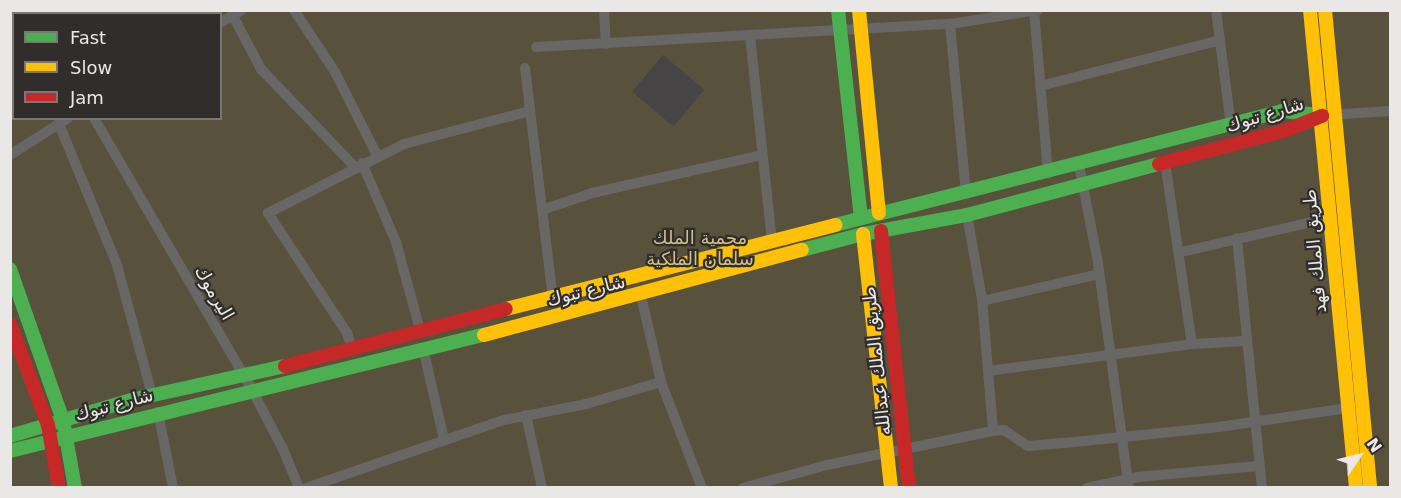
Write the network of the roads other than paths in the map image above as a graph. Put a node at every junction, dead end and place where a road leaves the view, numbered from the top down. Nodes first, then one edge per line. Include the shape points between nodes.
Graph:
1 (294, 10) edge
2 (604, 10) edge
3 (838, 10) edge
4 (859, 10) edge
5 (1216, 10) edge
6 (1310, 10) edge
7 (1325, 10) edge
8 (1035, 11) edge
9 (238, 13) edge
10 (222, 22) edge
11 (950, 24) junction
12 (840, 29) junction
13 (861, 30) junction
14 (750, 36) junction
15 (1220, 40) junction
16 (606, 44) junction
17 (536, 47) dead end
18 (525, 68) dead end
19 (1040, 86) junction
20 (530, 111) junction
21 (1390, 111) edge
22 (1328, 115) junction
23 (95, 120) edge
24 (64, 121) edge
25 (1231, 125) junction
26 (10, 155) edge
27 (377, 155) junction
28 (762, 155) junction
29 (1165, 162) junction
30 (358, 165) junction
31 (1079, 165) junction
32 (1048, 173) junction
33 (1083, 185) junction
34 (966, 194) junction
35 (543, 210) junction
36 (879, 213) junction
37 (967, 214) junction
38 (861, 218) junction
39 (1330, 218) junction
40 (881, 231) junction
41 (863, 234) junction
42 (1237, 238) junction
43 (772, 241) junction
44 (1180, 252) junction
45 (10, 269) edge
46 (1099, 274) junction
47 (640, 296) junction
48 (553, 298) junction
49 (982, 301) junction
50 (10, 324) edge
51 (420, 330) junction
52 (1246, 341) junction
53 (1192, 344) junction
54 (423, 348) junction
55 (352, 349) junction
56 (1110, 354) junction
57 (988, 371) junction
58 (242, 376) junction
59 (661, 382) junction
60 (252, 390) junction
61 (152, 395) junction
62 (1348, 408) junction
63 (158, 412) junction
64 (526, 415) junction
65 (63, 420) junction
66 (1254, 420) junction
67 (48, 425) junction
68 (993, 431) junction
69 (10, 436) edge
70 (67, 437) junction
71 (1123, 439) junction
72 (444, 440) junction
73 (51, 441) junction
74 (905, 449) junction
75 (10, 451) edge
76 (886, 452) junction
77 (1259, 466) junction
78 (1129, 483) edge
79 (59, 488) edge
80 (75, 488) edge
81 (172, 488) edge
82 (299, 488) edge
83 (306, 488) edge
84 (542, 488) edge
85 (702, 488) edge
86 (743, 488) edge
87 (891, 488) edge
88 (909, 488) edge
89 (1087, 488) edge
90 (1262, 488) edge
91 (1356, 488) edge
92 (1370, 488) edge

1 - 27 street via 335,72
2 - 16 street
3 - 12 main road
4 - 13 main road
5 - 15 street
6 - 22 main road, طريق الملك فهد
7 - 22 main road, طريق الملك فهد
8 - 11 street
8 - 19 street
9 - 10 street
9 - 30 street via 261,69
11 - 13 street
11 - 34 street
12 - 13 street
12 - 14 street
12 - 38 main road
13 - 36 main road
14 - 16 street
14 - 28 street
15 - 19 street
15 - 25 street
16 - 17 street
18 - 20 street
19 - 32 street
20 - 27 street via 404,144
20 - 35 street
21 - 22 street
22 - 25 main road, شارع تبوك via 1282,111
22 - 29 main road, شارع تبوك via 1287,130
22 - 39 main road, طريق الملك فهد
22 - 92 main road, طريق الملك فهد
23 - 58 street, اليرموك
24 - 26 street
24 - 61 street via 117,265
25 - 31 main road, شارع تبوك
27 - 30 street
28 - 35 street via 592,194
28 - 43 street
29 - 33 main road, شارع تبوك
29 - 44 street
30 - 51 street via 396,242
30 - 55 street via 268,213 347,333
31 - 32 main road, شارع تبوك
31 - 33 street
32 - 34 main road, شارع تبوك
33 - 37 main road, شارع تبوك
33 - 46 street
34 - 36 main road, شارع تبوك
35 - 48 street
36 - 38 main road, شارع تبوك
37 - 40 main road, شارع تبوك
37 - 49 street
38 - 43 main road, شارع تبوك
39 - 42 street
39 - 62 main road, طريق الملك فهد
40 - 41 main road, شارع تبوك
40 - 74 main road, طريق الملك عبدالله
41 - 47 main road, شارع تبوك
41 - 76 main road, طريق الملك عبدالله
42 - 44 street
42 - 52 street
43 - 48 main road, شارع تبوك
44 - 53 street
45 - 65 main road
46 - 49 street
46 - 56 street
47 - 54 main road, شارع تبوك
47 - 59 street
48 - 51 main road, شارع تبوك
49 - 57 street
50 - 67 main road
51 - 55 main road, شارع تبوك
52 - 53 street
52 - 66 street
53 - 56 street
54 - 60 main road, شارع تبوك
54 - 72 street
55 - 58 main road, شارع تبوك
56 - 57 street
56 - 71 street
57 - 68 street
58 - 60 street, اليرموك
58 - 61 main road, شارع تبوك
59 - 64 street via 586,404
59 - 85 street
60 - 63 main road, شارع تبوك
60 - 82 street, اليرموك via 284,448
61 - 65 main road, شارع تبوك
62 - 66 street
62 - 91 main road, طريق الملك فهد
63 - 70 main road, شارع تبوك
63 - 81 street
64 - 72 street
64 - 84 street
65 - 67 main road, شارع تبوك
65 - 70 main road
66 - 71 street
66 - 77 street
67 - 69 main road, شارع تبوك
67 - 73 main road
68 - 71 street via 1004,430 1028,446
68 - 74 street
70 - 73 main road, شارع تبوك
70 - 80 main road
71 - 78 street
72 - 83 street
73 - 75 main road, شارع تبوك
73 - 79 main road
74 - 76 street
74 - 88 main road, طريق الملك عبدالله
76 - 86 street
76 - 87 main road, طريق الملك عبدالله
77 - 78 street
77 - 90 street
78 - 89 street

